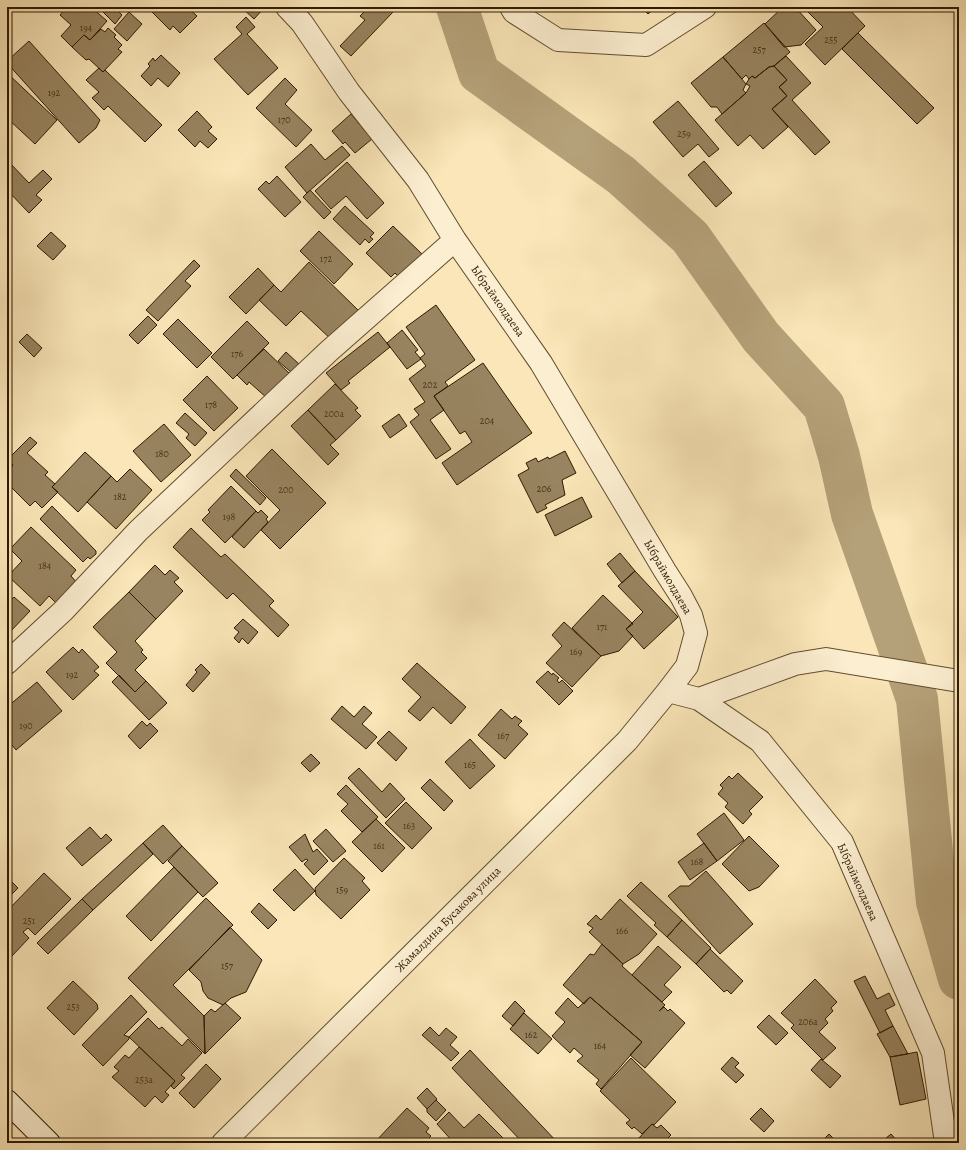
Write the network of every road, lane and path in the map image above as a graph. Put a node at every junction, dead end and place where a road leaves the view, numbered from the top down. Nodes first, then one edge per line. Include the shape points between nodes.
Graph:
1 (287, 7) edge
2 (511, 7) edge
3 (705, 7) edge
4 (455, 240) junction
5 (7, 663) edge
6 (951, 680) edge
7 (668, 691) junction
8 (699, 699) junction
9 (7, 1101) edge
10 (49, 1143) edge
11 (222, 1143) edge
12 (946, 1143) edge

1 - 4 street, Ыбраймолдаева via 302,23 349,92 418,180
2 - 3 street via 514,12 558,40 646,45
4 - 5 street via 330,351 138,531 63,610
4 - 7 street, Ыбраймолдаева via 542,363 691,615 696,633 693,647 687,666
6 - 8 street via 826,659 795,664
7 - 8 street, Ыбраймолдаева
7 - 11 street, Жамалдина Бусакова улица via 626,741
8 - 12 street, Ыбраймолдаева via 760,741 842,842 933,1053
9 - 10 street

